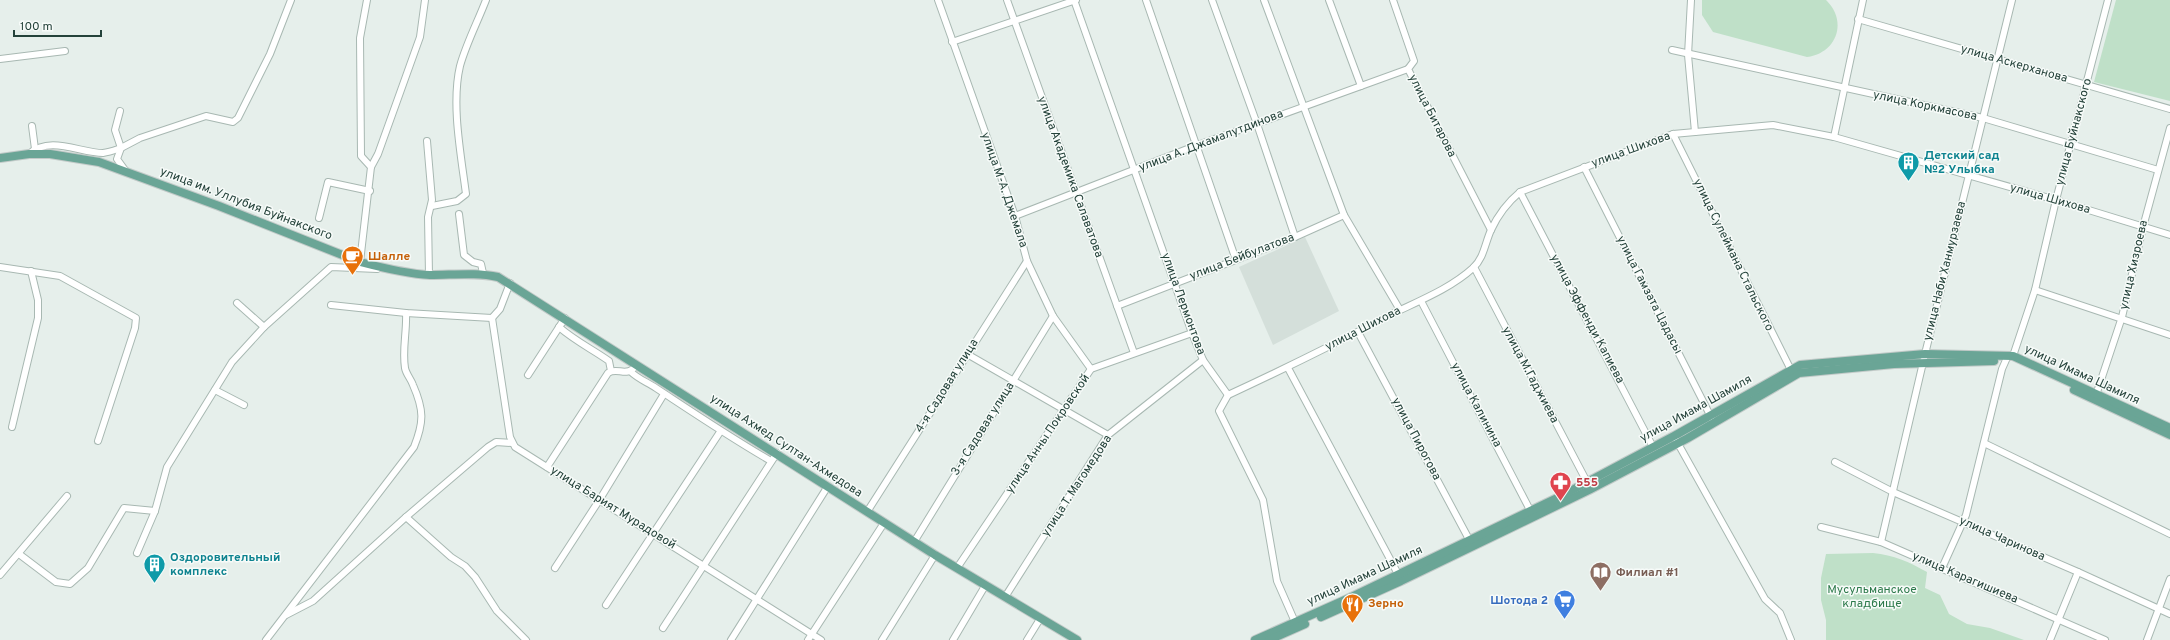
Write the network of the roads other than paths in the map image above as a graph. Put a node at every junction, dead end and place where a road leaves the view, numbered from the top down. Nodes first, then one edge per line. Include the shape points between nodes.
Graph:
1 (291, 0) edge
2 (367, 0) edge
3 (425, 0) edge
4 (486, 0) edge
5 (938, 0) edge
6 (1007, 0) edge
7 (1075, 0) edge
8 (1146, 0) edge
9 (1212, 0) edge
10 (1264, 0) edge
11 (1329, 0) edge
12 (1393, 0) edge
13 (1691, 0) edge
14 (1863, 0) edge
15 (2012, 0) edge
16 (2108, 0) edge
17 (1858, 19) junction
18 (1015, 22) junction
19 (952, 42) junction
20 (1672, 50) dead end
21 (65, 51) dead end
22 (1688, 55) junction
23 (0, 59) edge
24 (1997, 59) junction
25 (1408, 69) junction
26 (2086, 85) junction
27 (1361, 86) junction
28 (1844, 88) junction
29 (1304, 106) junction
30 (2170, 109) edge
31 (120, 111) dead end
32 (1983, 118) junction
33 (1257, 124) junction
34 (32, 126) dead end
35 (2170, 128) edge
36 (1695, 132) junction
37 (1673, 134) junction
38 (1834, 137) junction
39 (427, 141) dead end
40 (2070, 145) junction
41 (1195, 146) junction
42 (122, 148) junction
43 (32, 152) junction
44 (0, 158) edge
45 (371, 167) junction
46 (1584, 167) junction
47 (125, 170) junction
48 (1135, 170) junction
49 (2158, 170) junction
50 (1969, 175) junction
51 (370, 191) junction
52 (1076, 192) junction
53 (1520, 192) junction
54 (2056, 200) junction
55 (432, 206) junction
56 (459, 214) dead end
57 (1344, 215) junction
58 (1015, 216) junction
59 (319, 218) dead end
60 (2143, 227) junction
61 (1491, 230) junction
62 (2170, 235) edge
63 (1295, 237) junction
64 (1236, 260) junction
65 (1027, 261) junction
66 (360, 262) junction
67 (0, 267) edge
68 (1474, 267) junction
69 (384, 269) junction
70 (31, 271) junction
71 (484, 273) junction
72 (429, 275) junction
73 (510, 283) junction
74 (1175, 283) junction
75 (2036, 290) junction
76 (1421, 301) junction
77 (237, 302) dead end
78 (331, 305) dead end
79 (1117, 306) junction
80 (1400, 310) junction
81 (406, 313) junction
82 (1053, 316) junction
83 (492, 318) junction
84 (565, 318) junction
85 (2122, 318) junction
86 (264, 327) junction
87 (560, 327) junction
88 (1358, 332) junction
89 (1192, 333) junction
90 (2170, 335) edge
91 (1134, 353) junction
92 (967, 354) junction
93 (1924, 358) junction
94 (2009, 358) junction
95 (1203, 360) junction
96 (637, 364) junction
97 (1288, 368) junction
98 (1092, 369) junction
99 (611, 371) junction
100 (630, 371) junction
101 (1792, 372) junction
102 (528, 375) dead end
103 (1013, 381) junction
104 (215, 390) junction
105 (664, 394) junction
106 (1228, 395) junction
107 (2095, 397) junction
108 (244, 405) dead end
109 (1064, 411) junction
110 (1714, 422) junction
111 (12, 427) dead end
112 (2170, 428) edge
113 (720, 432) junction
114 (1108, 435) junction
115 (2170, 435) edge
116 (1676, 440) junction
117 (98, 441) dead end
118 (512, 443) junction
119 (1984, 443) junction
120 (1653, 446) junction
121 (777, 454) junction
122 (770, 461) junction
123 (1835, 462) dead end
124 (547, 467) junction
125 (1587, 482) junction
126 (828, 486) junction
127 (1893, 492) junction
128 (68, 496) dead end
129 (600, 499) junction
130 (1530, 510) junction
131 (155, 512) junction
132 (867, 512) junction
133 (406, 517) junction
134 (1963, 521) junction
135 (884, 523) junction
136 (1821, 526) dead end
137 (653, 533) junction
138 (2170, 534) edge
139 (914, 542) junction
140 (1881, 542) junction
141 (1472, 543) junction
142 (137, 553) dead end
143 (19, 554) junction
144 (935, 555) junction
145 (704, 565) junction
146 (555, 568) dead end
147 (957, 568) junction
148 (1942, 568) junction
149 (2078, 572) junction
150 (1398, 574) junction
151 (0, 576) edge
152 (2170, 579) edge
153 (984, 586) junction
154 (1005, 597) junction
155 (757, 599) junction
156 (606, 605) dead end
157 (2160, 608) junction
158 (2170, 614) edge
159 (285, 616) junction
160 (1040, 619) junction
161 (2059, 619) junction
162 (1295, 622) junction
163 (663, 628) dead end
164 (812, 634) junction
165 (266, 640) edge
166 (526, 640) edge
167 (731, 640) edge
168 (808, 640) edge
169 (821, 640) edge
170 (882, 640) edge
171 (953, 640) edge
172 (1027, 640) edge
173 (1076, 640) edge
174 (1255, 640) edge
175 (1269, 640) edge
176 (1790, 640) edge
177 (2050, 640) edge
178 (2105, 640) edge
179 (2147, 640) edge

1 - 42 street via 270,54 238,118 233,122 206,116 140,138
2 - 45 street via 360,38 361,156
3 - 45 street via 420,37
4 - 55 street via 460,65 457,86 457,114 466,194 457,201
5 - 19 street, улица М-А. Джемала
6 - 18 street, улица Академика Салаватова
7 - 18 street
7 - 48 street, улица Лермонтова
8 - 41 street
9 - 33 street
10 - 29 street
11 - 27 street
12 - 25 street, улица Битарова via 1414,61
13 - 22 street
14 - 17 street
15 - 24 street, улица Наби Ханмурзаева
16 - 26 street, улица Буйнакского
17 - 24 street, улица Аскерханова
17 - 28 street
18 - 19 street
18 - 52 street, улица Академика Салаватова
19 - 58 street, улица М-А. Джемала
20 - 22 street, улица Коркмасова
21 - 23 street
22 - 28 street, улица Коркмасова
22 - 36 street
24 - 26 street, улица Аскерханова
24 - 32 street, улица Наби Ханмурзаева
25 - 27 street, улица А. Джамалутдинова
25 - 61 street, улица Битарова
26 - 30 street, улица Аскерханова
26 - 40 street, улица Буйнакского
27 - 29 street, улица А. Джамалутдинова
28 - 32 street, улица Коркмасова
28 - 38 street
29 - 33 street, улица А. Джамалутдинова
29 - 57 street
31 - 42 street via 115,130
32 - 40 street, улица Коркмасова
32 - 50 street, улица Наби Ханмурзаева
33 - 41 street, улица А. Джамалутдинова
33 - 63 street
34 - 43 street
35 - 49 street, улица Хизроева
36 - 37 street, улица Шихова
36 - 38 street, улица Шихова via 1772,125
37 - 46 street, улица Шихова
37 - 101 street, улица Сулеймана Стальского
38 - 50 street, улица Шихова
39 - 55 street
40 - 49 street, улица Коркмасова
40 - 54 street, улица Буйнакского
41 - 48 street, улица А. Джамалутдинова
41 - 64 street
42 - 43 street via 102,153 56,146
42 - 47 street via 117,158
43 - 44 main road, улица им. Уллубия Буйнакского
43 - 47 main road, улица им. Уллубия Буйнакского via 74,157
45 - 51 street
46 - 53 street, улица Шихова
46 - 110 street, улица Гамзата Цадасы
47 - 66 main road, улица им. Уллубия Буйнакского
48 - 52 street, улица А. Джамалутдинова
48 - 74 street, улица Лермонтова
49 - 60 street, улица Хизроева
50 - 54 street, улица Шихова
50 - 93 street, улица Наби Ханмурзаева
51 - 59 street via 328,182
51 - 66 street
52 - 58 street, улица А. Джамалутдинова
52 - 79 street, улица Академика Салаватова
53 - 61 street, улица Шихова via 1507,203
53 - 120 street, улица Эффенди Капиева
54 - 60 street, улица Шихова
54 - 75 street, улица Буйнакского
55 - 72 street via 428,217
56 - 71 street via 464,255 481,264
57 - 63 street, улица Бейбулатова
57 - 80 street
58 - 65 street, улица М-А. Джемала
60 - 62 street, улица Шихова
60 - 85 street, улица Хизроева
61 - 68 street, улица Шихова via 1481,257
63 - 64 street, улица Бейбулатова
64 - 74 street, улица Бейбулатова
65 - 82 street, улица М-А. Джемала
65 - 92 street, 4-я Садовая улица
66 - 69 main road, улица им. Уллубия Буйнакского
67 - 70 street
68 - 76 street, улица Шихова via 1458,280
68 - 125 street, улица М.Гаджиева
69 - 72 main road, улица им. Уллубия Буйнакского
69 - 86 street via 331,268
70 - 111 street via 38,300 38,318
70 - 117 street via 60,276 136,318
71 - 72 main road, улица им. Уллубия Буйнакского
71 - 73 main road, улица Ахмед Султан-Ахмедова
73 - 83 street via 500,309
73 - 84 main road, улица Ахмед Султан-Ахмедова
74 - 79 street, улица Бейбулатова
74 - 89 street, улица Лермонтова
75 - 85 street
75 - 94 street, улица Буйнакского
76 - 80 street, улица Шихова
76 - 130 street, улица Калинина
77 - 86 street
78 - 81 street
79 - 91 street, улица Академика Салаватова
80 - 88 street, улица Шихова
81 - 83 street
81 - 159 street via 405,370 422,412 422,427 414,447
82 - 98 street, улица М-А. Джемала
82 - 103 street, 3-я Садовая улица
83 - 118 street
84 - 87 street
84 - 96 main road, улица Ахмед Султан-Ахмедова
85 - 90 street
85 - 107 street, улица Хизроева
86 - 104 street via 232,362
87 - 99 street via 582,345 609,361
87 - 102 street
88 - 97 street, улица Шихова
88 - 141 street, улица Пирогова
89 - 91 street, улица Анны Покровской
89 - 95 street, улица Лермонтова
91 - 98 street, улица Анны Покровской
92 - 103 street
92 - 132 street, 4-я Садовая улица
93 - 94 main road, улица Имама Шамиля
93 - 101 main road, улица Имама Шамиля via 1800,365
93 - 127 street, улица Наби Ханмурзаева
94 - 107 main road, улица Имама Шамиля
94 - 119 street, улица Буйнакского via 2002,369
95 - 106 street, улица Лермонтова
95 - 114 street, улица Т. Магомедова
96 - 100 street
96 - 121 main road, улица Ахмед Султан-Ахмедова
97 - 106 street, улица Шихова
97 - 150 street
98 - 109 street, улица Анны Покровской
99 - 100 street
99 - 124 street
100 - 105 street
101 - 110 main road, улица Имама Шамиля
101 - 116 main road, улица Имама Шамиля
103 - 109 street
103 - 139 street, 3-я Садовая улица
104 - 108 street
104 - 131 street via 167,467
105 - 113 street
105 - 129 street
106 - 162 street via 1219,411 1263,500 1277,581
107 - 112 main road, улица Имама Шамиля
107 - 115 main road, улица Имама Шамиля
109 - 114 street
109 - 147 street, улица Анны Покровской
110 - 116 main road, улица Имама Шамиля
113 - 122 street
113 - 137 street
114 - 154 street, улица Т. Магомедова
116 - 120 main road, улица Имама Шамиля
116 - 141 main road, улица Имама Шамиля via 1589,490
116 - 176 street via 1765,599 1780,613
118 - 124 street, улица Барият Мурадовой
118 - 133 street via 496,442 488,447
119 - 134 street, улица Буйнакского
119 - 138 street
120 - 125 main road, улица Имама Шамиля
121 - 122 street
121 - 126 main road, улица Ахмед Султан-Ахмедова
122 - 145 street
123 - 127 street, улица Чаринова
124 - 129 street, улица Барият Мурадовой
125 - 130 main road, улица Имама Шамиля
126 - 132 main road, улица Ахмед Султан-Ахмедова
126 - 155 street
127 - 134 street, улица Чаринова
127 - 140 street, улица Наби Ханмурзаева
128 - 143 street
129 - 137 street, улица Барият Мурадовой
129 - 146 street
130 - 141 main road, улица Имама Шамиля
131 - 142 street
131 - 143 street via 124,508 88,568 70,584 56,582
132 - 135 main road, улица Ахмед Султан-Ахмедова
133 - 159 street via 313,601
133 - 166 street via 475,577 497,611
134 - 148 street, улица Буйнакского
134 - 149 street, улица Чаринова
135 - 139 main road, улица Ахмед Султан-Ахмедова
135 - 164 street
136 - 140 street, улица Карагишиева
137 - 145 street, улица Барият Мурадовой
137 - 156 street
139 - 144 main road, улица Ахмед Султан-Ахмедова
140 - 148 street, улица Карагишиева
141 - 150 main road, улица Имама Шамиля
141 - 175 main road, улица Имама Шамиля via 1349,605
143 - 151 street
144 - 147 main road, улица Ахмед Султан-Ахмедова
144 - 170 street
145 - 155 street, улица Барият Мурадовой
145 - 163 street
147 - 153 main road, улица Ахмед Султан-Ахмедова
148 - 161 street, улица Карагишиева
149 - 157 street, улица Чаринова
149 - 161 street
150 - 162 main road, улица Имама Шамиля
152 - 157 street
153 - 154 main road, улица Ахмед Султан-Ахмедова
153 - 171 street
154 - 160 main road, улица Ахмед Султан-Ахмедова
155 - 164 street, улица Барият Мурадовой
155 - 167 street
157 - 158 street, улица Чаринова
157 - 179 street
159 - 165 street
160 - 172 street
160 - 173 main road, улица Ахмед Султан-Ахмедова
161 - 177 street
161 - 178 street, улица Карагишиева
162 - 174 main road, улица Имама Шамиля
164 - 168 street
164 - 169 street, улица Барият Мурадовой

